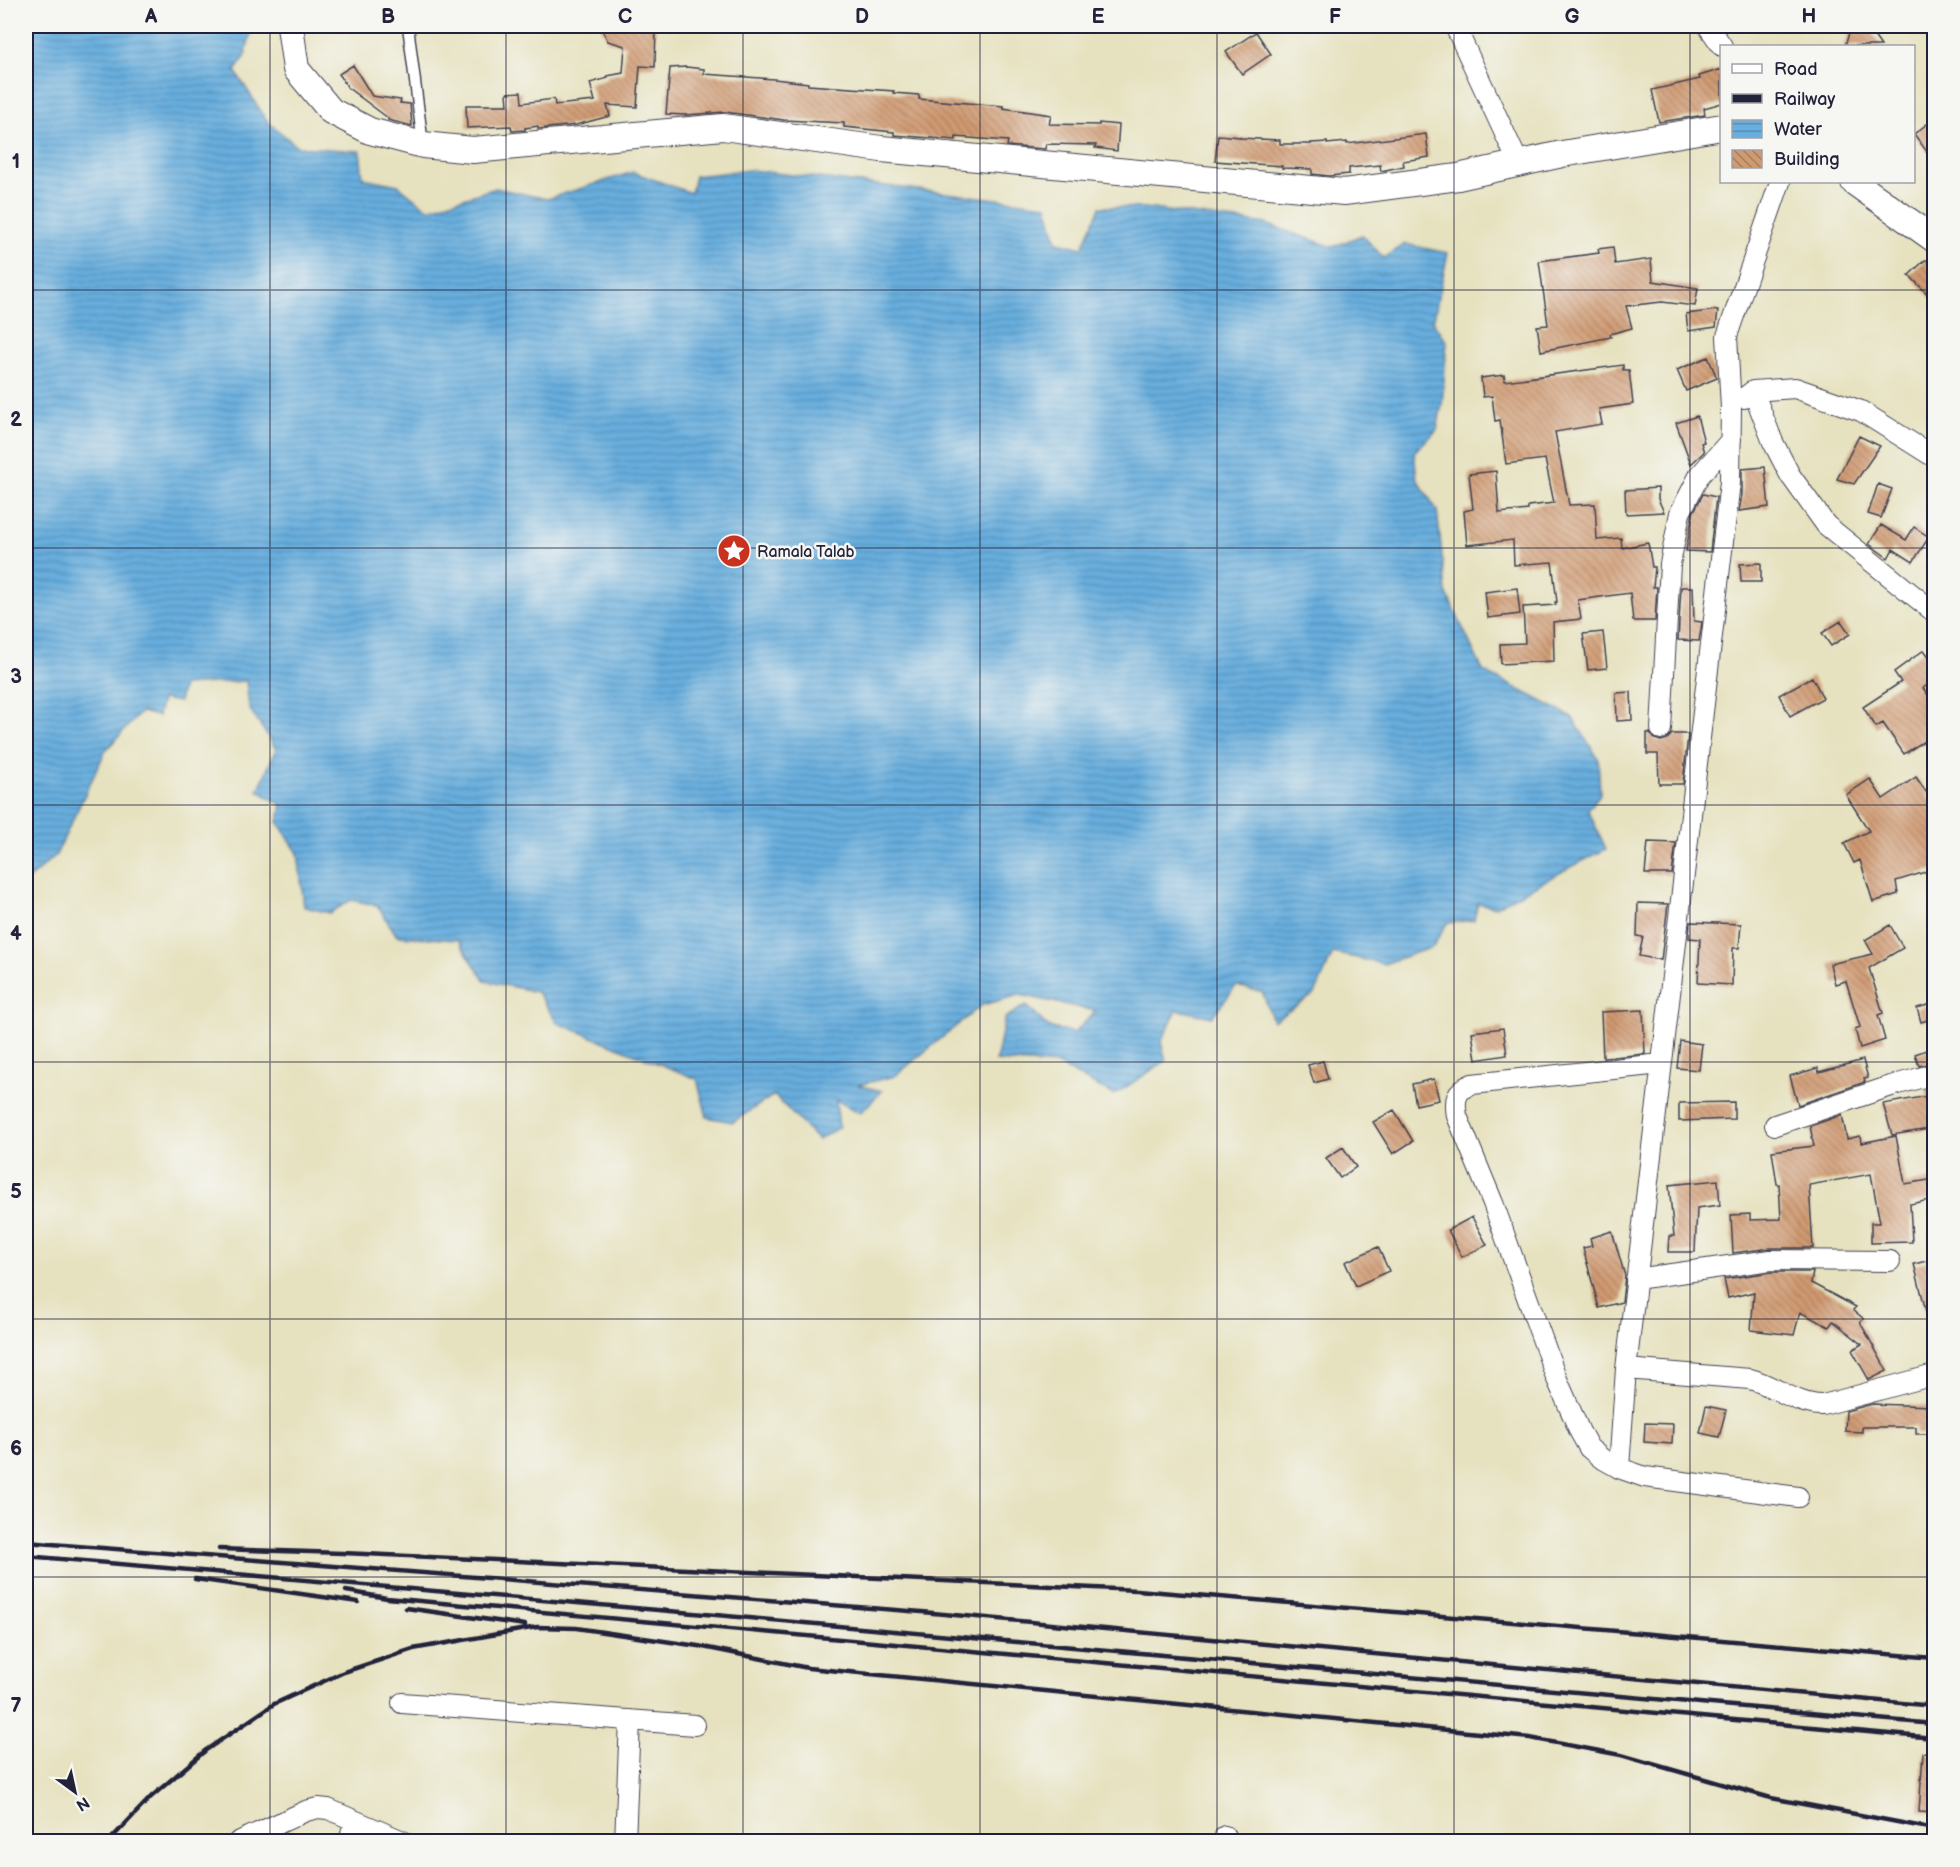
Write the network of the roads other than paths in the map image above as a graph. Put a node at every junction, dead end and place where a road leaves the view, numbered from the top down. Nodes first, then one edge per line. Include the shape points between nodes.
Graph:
1 (290, 26) edge
2 (408, 26) edge
3 (1455, 26) edge
4 (1708, 26) edge
5 (1721, 45) edge
6 (1720, 127) edge
7 (423, 145) junction
8 (1518, 162) junction
9 (1780, 183) edge
10 (1855, 183) edge
11 (1933, 236) edge
12 (1753, 391) junction
13 (1731, 408) junction
14 (1731, 440) junction
15 (1935, 457) edge
16 (1935, 612) edge
17 (1661, 729) dead end
18 (1661, 1064) junction
19 (1935, 1074) edge
20 (1775, 1125) dead end
21 (1890, 1261) dead end
22 (1636, 1279) junction
23 (1626, 1369) junction
24 (1935, 1375) edge
25 (1619, 1468) junction
26 (1798, 1497) dead end
27 (402, 1703) dead end
28 (630, 1720) junction
29 (695, 1725) dead end
30 (354, 1821) junction
31 (238, 1842) edge
32 (349, 1842) edge
33 (405, 1842) edge
34 (625, 1842) edge

1 - 7 street via 296,69 331,111 370,130
2 - 7 lane
3 - 8 street
4 - 5 street
6 - 8 street
7 - 8 street via 473,150 723,127 881,149 1344,192 1458,177
9 - 13 street via 1726,336
10 - 11 street
12 - 13 street
12 - 15 street via 1795,388 1861,411
12 - 16 street via 1790,475 1826,525
13 - 14 street
14 - 17 street via 1699,476 1680,513 1670,564
14 - 18 street via 1730,482
18 - 22 street
18 - 25 street via 1472,1084 1457,1095 1455,1106 1580,1432 1589,1448
19 - 20 street
21 - 22 street via 1772,1260
22 - 23 street
23 - 24 street via 1750,1379 1815,1405
23 - 25 street
25 - 26 street via 1645,1477
27 - 28 street
28 - 29 street
28 - 34 street
30 - 31 street via 328,1809 312,1809
30 - 32 street
30 - 33 street

